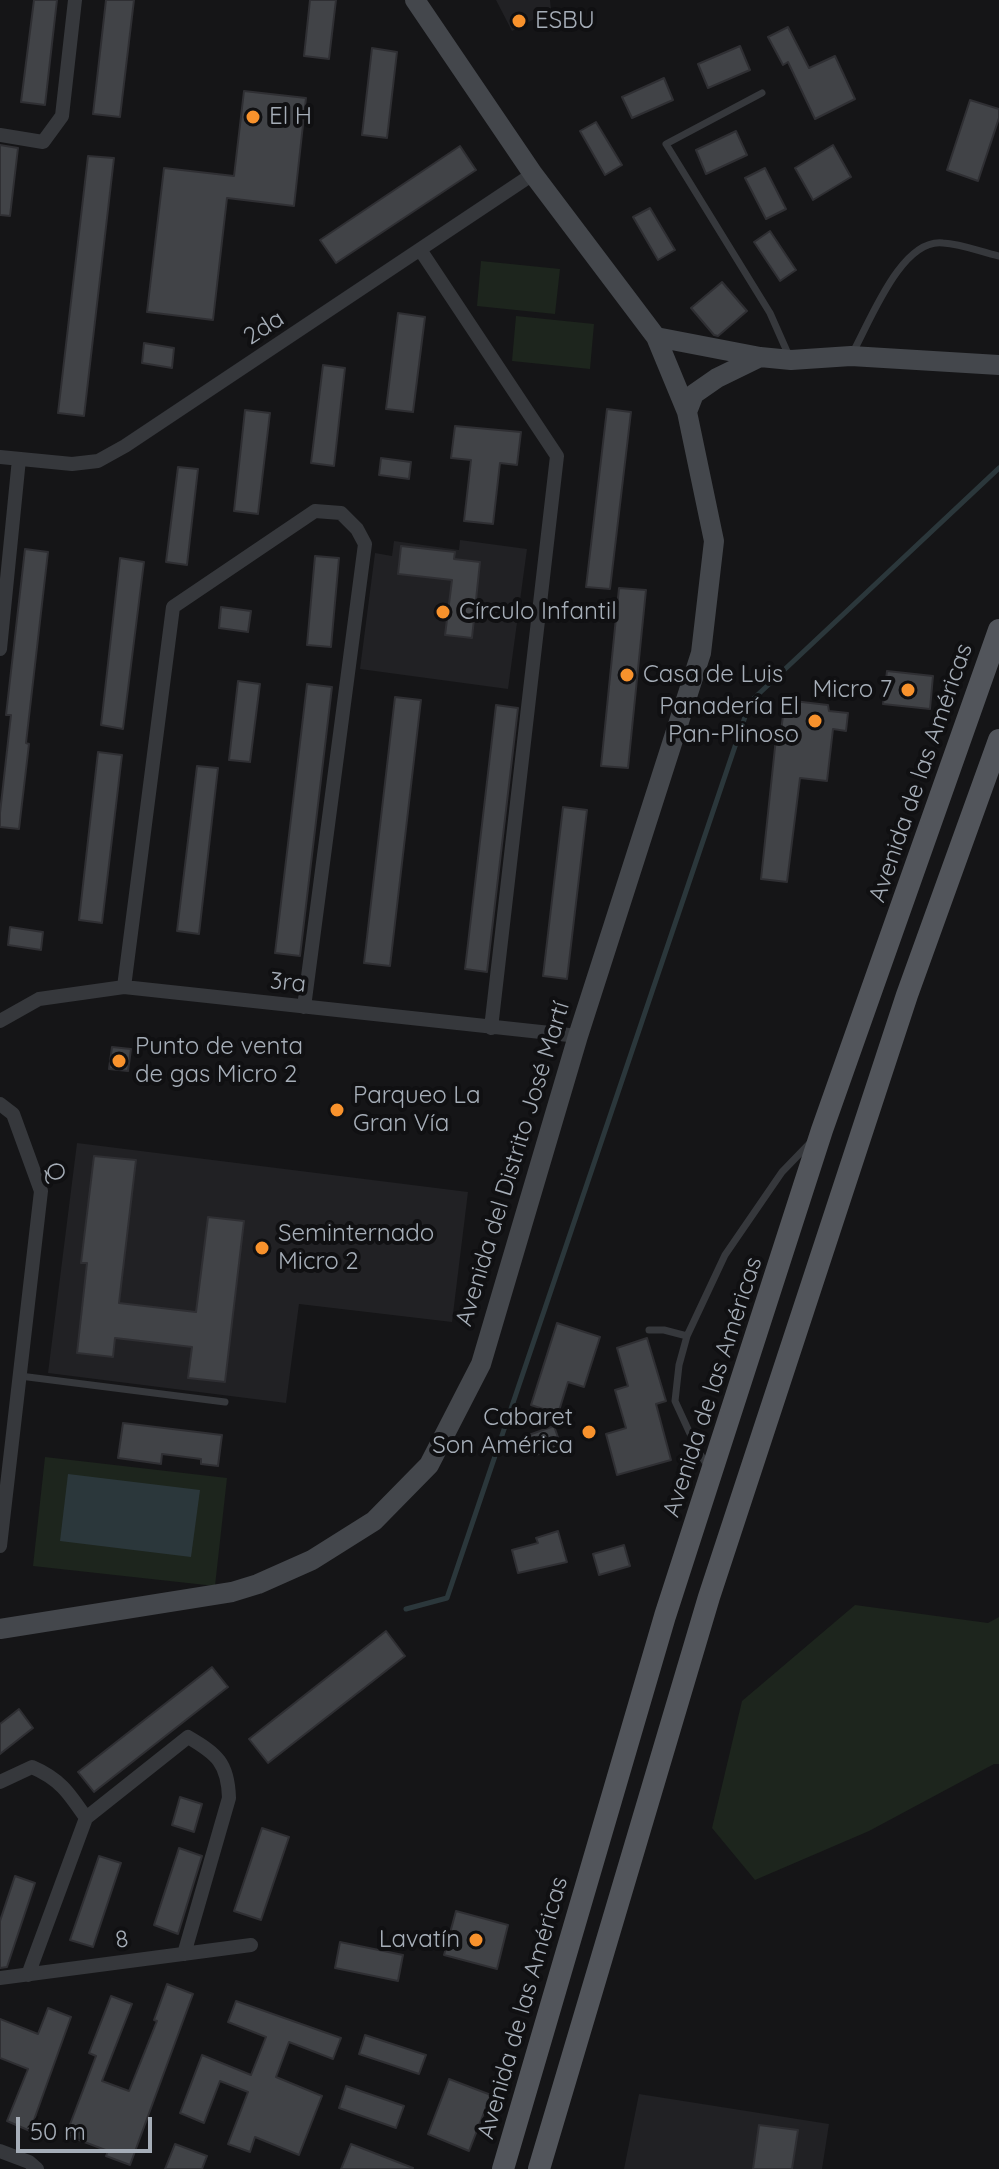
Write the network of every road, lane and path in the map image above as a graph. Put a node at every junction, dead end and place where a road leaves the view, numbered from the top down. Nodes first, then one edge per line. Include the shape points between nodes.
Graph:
1 (75, 0) edge
2 (415, 0) edge
3 (762, 93) dead end
4 (0, 135) edge
5 (533, 174) junction
6 (421, 251) junction
7 (999, 256) edge
8 (656, 337) junction
9 (851, 356) junction
10 (760, 357) junction
11 (791, 360) junction
12 (999, 365) edge
13 (687, 412) junction
14 (0, 457) edge
15 (19, 459) junction
16 (999, 630) edge
17 (0, 649) edge
18 (999, 740) edge
19 (124, 987) junction
20 (304, 1007) junction
21 (0, 1021) edge
22 (491, 1028) junction
23 (578, 1036) junction
24 (0, 1104) edge
25 (822, 1130) junction
26 (649, 1330) dead end
27 (687, 1336) junction
28 (20, 1376) junction
29 (225, 1402) dead end
30 (713, 1474) junction
31 (0, 1546) edge
32 (0, 1629) edge
33 (0, 1782) edge
34 (86, 1818) junction
35 (251, 1945) dead end
36 (184, 1954) junction
37 (28, 1975) junction
38 (0, 1978) edge
39 (0, 2151) edge
40 (37, 2169) edge
41 (503, 2169) edge
42 (539, 2169) edge

1 - 4 street via 62,116 43,142
2 - 5 main road, Avenida del Distrito José Martí
3 - 11 lane via 666,144 770,313
5 - 6 street, 2da
5 - 8 main road, Avenida del Distrito José Martí
6 - 15 street, 2da via 98,461
6 - 22 street via 557,456
7 - 9 lane via 941,242 921,246 901,263
8 - 10 main road
8 - 13 main road, Avenida del Distrito José Martí
9 - 11 main road
9 - 12 main road
10 - 11 main road
10 - 13 main road via 694,394
13 - 23 main road, Avenida del Distrito José Martí via 714,541 701,653
14 - 15 street, 2da
15 - 17 street
16 - 25 main road, Avenida de las Américas
18 - 42 main road via 907,995 709,1597
19 - 20 street, 3ra
19 - 20 street via 173,607 315,511 341,513 365,544
19 - 21 street, 3ra via 39,999
20 - 22 street, 3ra
22 - 23 street, 3ra
23 - 32 main road, Avenida del Distrito José Martí via 481,1364 429,1465 374,1521 312,1560 258,1584
24 - 28 street, Q via 13,1114 41,1191
25 - 27 lane via 749,1217
25 - 30 main road, Avenida de las Américas
26 - 27 lane
27 - 30 lane via 675,1401
28 - 29 lane
28 - 31 street, Q
30 - 41 main road, Avenida de las Américas via 665,1616
33 - 34 street via 32,1767 52,1775
34 - 36 street via 188,1737 214,1753 228,1776 229,1798
34 - 37 street
35 - 36 street, 8
36 - 37 street, 8
37 - 38 street, 8
39 - 40 street

